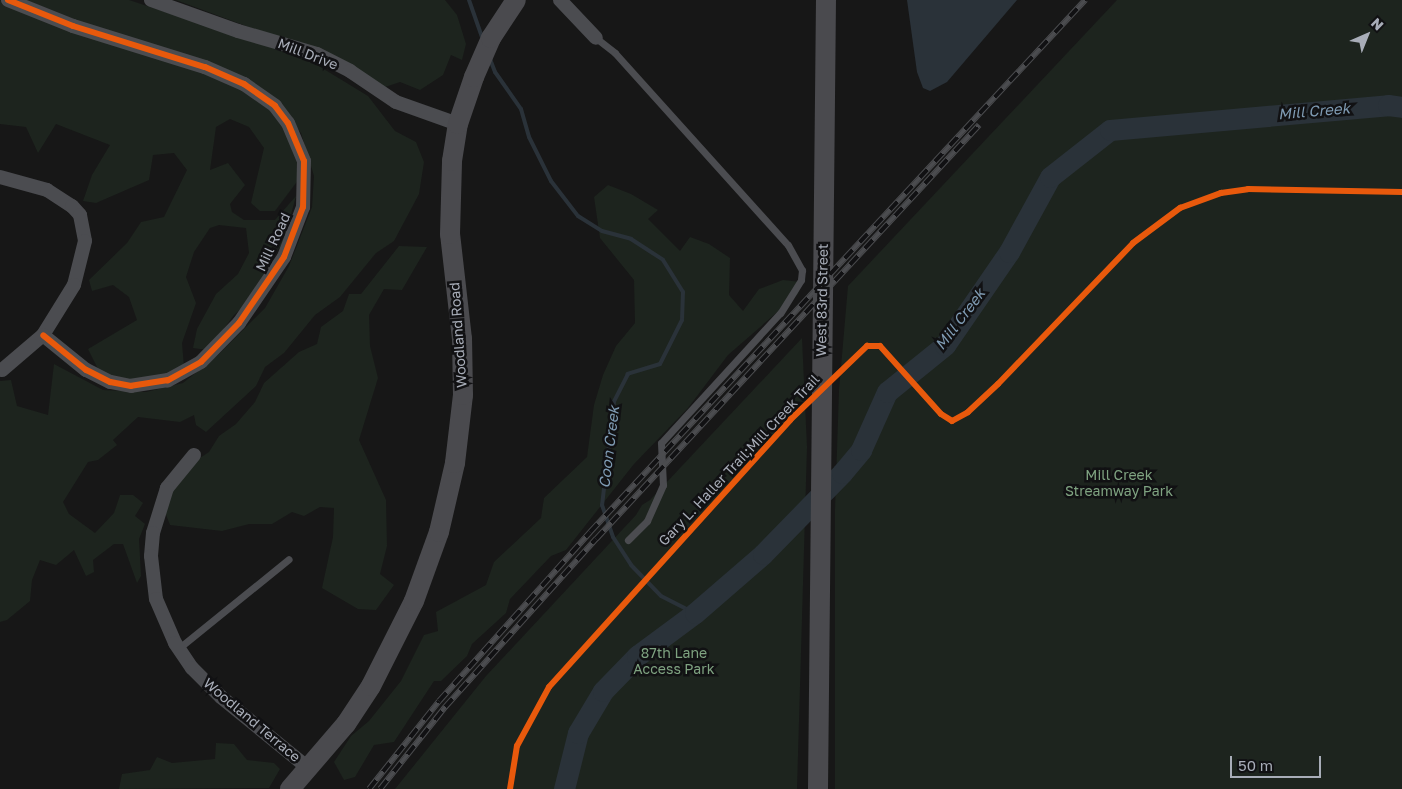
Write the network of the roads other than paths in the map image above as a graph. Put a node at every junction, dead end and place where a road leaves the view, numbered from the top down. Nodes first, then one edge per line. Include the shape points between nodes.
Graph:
1 (8, 0) edge
2 (151, 0) edge
3 (560, 0) edge
4 (826, 0) edge
5 (511, 7) edge
6 (596, 38) joint
7 (458, 124) junction
8 (0, 176) edge
9 (43, 335) junction
10 (2, 370) dead end
11 (194, 455) dead end
12 (628, 540) dead end
13 (288, 559) dead end
14 (178, 648) junction
15 (308, 768) junction
16 (290, 789) edge
17 (818, 789) edge

1 - 9 street, Mill Road via 73,26 206,67 244,84 275,106 288,123 304,161 303,207 284,257 240,323 190,369 148,385 110,382 86,370
2 - 7 street, Mill Drive via 316,54 350,70 396,102
3 - 6 street
4 - 17 main road, West 83rd Street
5 - 7 main road, Woodland Road via 484,54
6 - 12 lane via 615,53 788,245 802,270 801,280 780,313 661,443 660,492 647,521
7 - 15 main road, Woodland Road via 449,204 463,380 458,446 448,497 428,566 393,645 354,712
8 - 9 street via 47,190 72,206 85,229 78,274
9 - 10 street
11 - 14 street, Woodland Terrace via 167,488 152,533 150,556 156,600
13 - 14 lane
14 - 15 street, Woodland Terrace via 192,668 221,697
15 - 16 main road, Woodland Road

